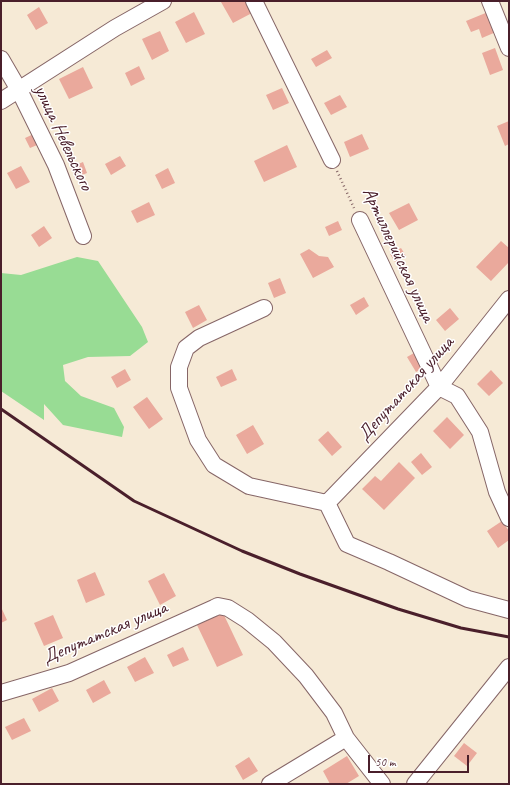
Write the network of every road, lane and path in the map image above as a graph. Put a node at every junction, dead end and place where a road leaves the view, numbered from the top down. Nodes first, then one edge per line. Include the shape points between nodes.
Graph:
1 (163, 1) edge
2 (254, 1) edge
3 (490, 1) edge
4 (509, 48) edge
5 (1, 59) edge
6 (19, 90) junction
7 (1, 101) edge
8 (332, 160) joint
9 (360, 220) joint
10 (83, 236) dead end
11 (509, 299) edge
12 (264, 308) dead end
13 (439, 387) junction
14 (327, 503) junction
15 (509, 518) edge
16 (509, 610) edge
17 (509, 667) edge
18 (1, 693) edge
19 (346, 738) junction
20 (270, 784) edge
21 (382, 784) edge
22 (415, 784) edge

1 - 6 street via 115,28
2 - 8 street
3 - 4 street
5 - 6 street, улица Невельского
6 - 7 street
6 - 10 street, улица Невельского via 56,165
8 - 9 path, Артиллерийская улица
9 - 13 street, Артиллерийская улица
11 - 13 street, Депутатская улица
12 - 14 street via 199,338 186,348 179,367 179,388 198,440 214,465 249,486
13 - 14 street, Депутатская улица
13 - 15 street via 457,396 480,432 496,492
14 - 16 street via 347,544 468,599
17 - 22 street
18 - 19 street, Депутатская улица via 69,673 214,608 223,607 242,616 306,676 334,713
19 - 20 street
19 - 21 street

